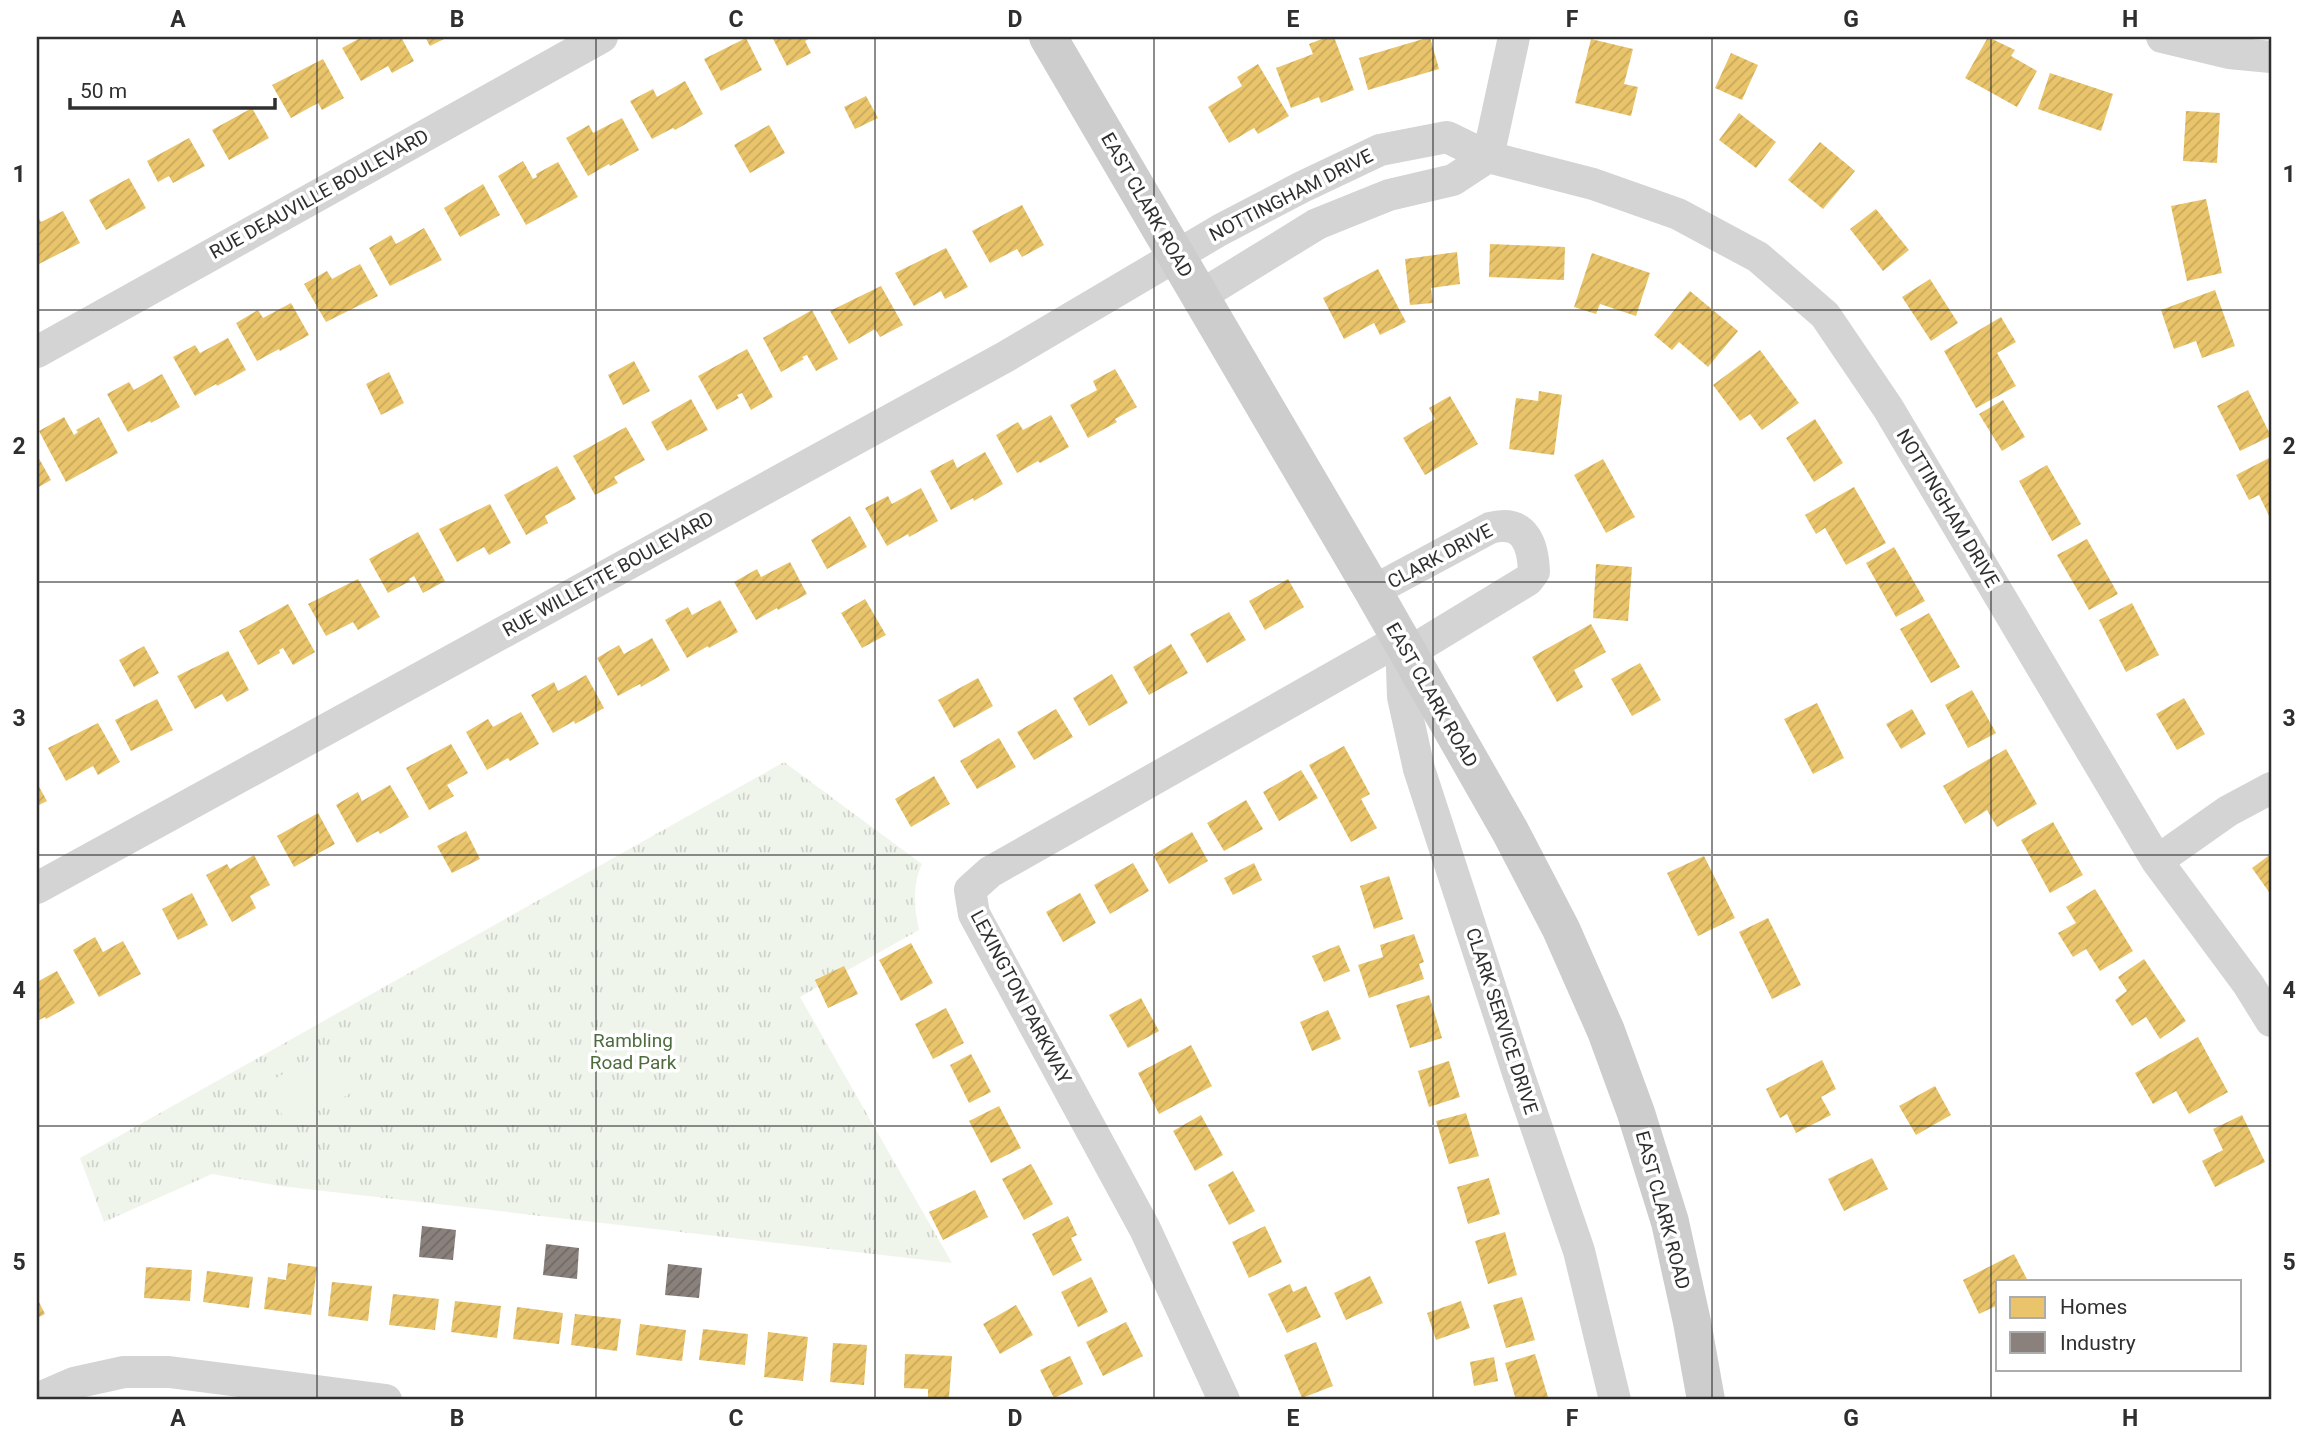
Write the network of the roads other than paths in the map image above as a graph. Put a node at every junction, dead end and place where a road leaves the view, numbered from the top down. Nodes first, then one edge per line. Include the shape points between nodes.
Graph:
1 (602, 37) edge
2 (1048, 37) edge
3 (1514, 37) edge
4 (2162, 37) edge
5 (2271, 57) edge
6 (1488, 157) junction
7 (1176, 255) junction
8 (1200, 296) junction
9 (37, 352) edge
10 (1373, 591) junction
11 (1405, 646) junction
12 (2271, 788) edge
13 (2157, 861) junction
14 (37, 888) edge
15 (2271, 1021) edge
16 (37, 1399) edge
17 (386, 1400) edge
18 (1224, 1400) edge
19 (1615, 1400) edge
20 (1706, 1400) edge

1 - 9 street, RUE DEAUVILLE BOULEVARD
2 - 7 main road, EAST CLARK ROAD
3 - 6 street
4 - 5 street via 2229,54
6 - 7 street, NOTTINGHAM DRIVE via 1447,137 1380,150
6 - 8 street, NOTTINGHAM DRIVE via 1453,180 1390,195 1317,224
6 - 13 street, NOTTINGHAM DRIVE via 1593,184 1678,214 1758,257 1825,315 1888,408
7 - 8 main road, EAST CLARK ROAD
7 - 14 street, RUE WILLETTE BOULEVARD via 992,364
8 - 10 main road, EAST CLARK ROAD
10 - 11 main road, EAST CLARK ROAD
10 - 11 street, CLARK DRIVE via 1504,524 1521,531 1533,551 1534,572 1528,580
11 - 18 street, LEXINGTON PARKWAY via 990,872 970,890 974,914 1145,1228
11 - 19 street, CLARK SERVICE DRIVE via 1404,697 1419,769 1579,1251
11 - 20 main road, EAST CLARK ROAD via 1561,929 1605,1031 1670,1222
12 - 13 street via 2228,811
13 - 15 street, NOTTINGHAM DRIVE
16 - 17 street via 74,1383 124,1372 169,1372

